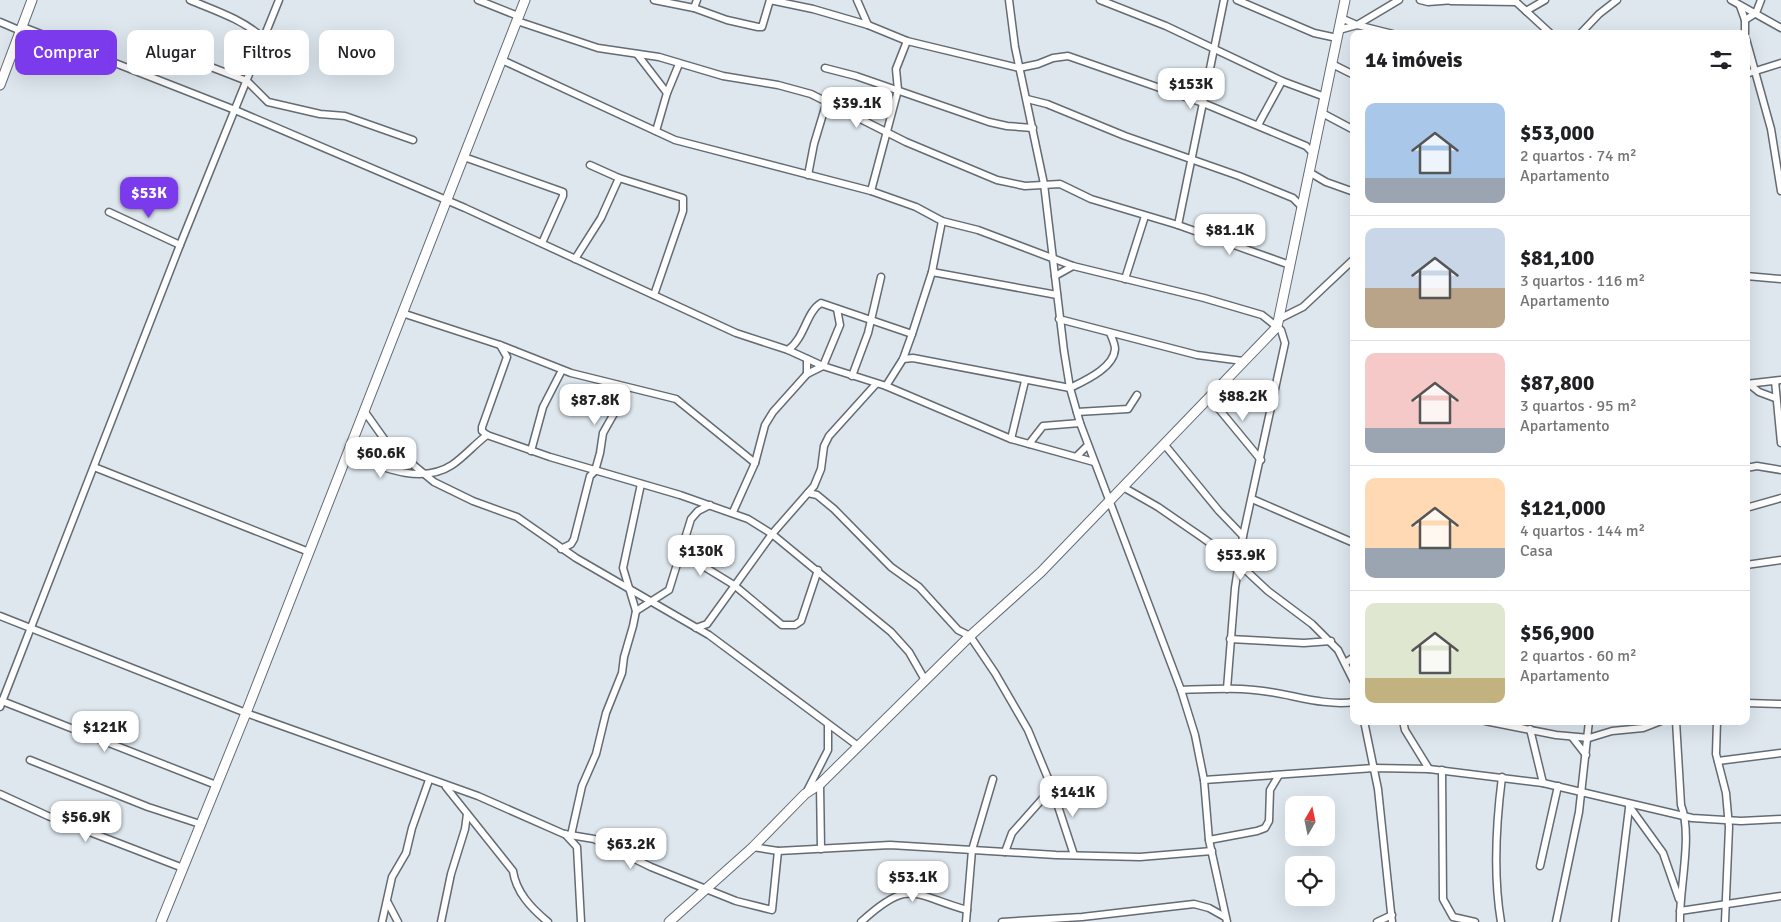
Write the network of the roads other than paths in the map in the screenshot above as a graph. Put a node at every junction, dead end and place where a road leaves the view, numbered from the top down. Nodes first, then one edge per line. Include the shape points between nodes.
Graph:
1 (32, 0) edge
2 (190, 0) edge
3 (279, 0) edge
4 (478, 0) edge
5 (525, 0) edge
6 (654, 0) edge
7 (697, 0) edge
8 (858, 0) edge
9 (1009, 0) edge
10 (1100, 0) edge
11 (1224, 0) edge
12 (1237, 0) edge
13 (1345, 0) edge
14 (1398, 0) edge
15 (1420, 0) edge
16 (1453, 0) edge
17 (1545, 0) edge
18 (1617, 0) edge
19 (1731, 0) edge
20 (1761, 0) edge
21 (1515, 1) edge
22 (1740, 6) junction
23 (694, 8) junction
24 (1526, 11) junction
25 (1756, 14) junction
26 (518, 18) junction
27 (1341, 18) junction
28 (1745, 20) junction
29 (0, 22) edge
30 (868, 25) junction
31 (1357, 25) junction
32 (1781, 28) edge
33 (22, 29) junction
34 (255, 30) edge
35 (267, 30) edge
36 (1377, 30) edge
37 (1547, 30) edge
38 (1584, 30) edge
39 (1745, 30) edge
40 (1338, 34) junction
41 (906, 42) junction
42 (1214, 50) junction
43 (637, 54) junction
44 (1750, 56) edge
45 (502, 60) junction
46 (1781, 63) edge
47 (678, 64) junction
48 (1332, 64) junction
49 (826, 68) dead end
50 (1019, 68) junction
51 (214, 69) edge
52 (1350, 72) edge
53 (1754, 72) junction
54 (1750, 73) edge
55 (249, 75) edge
56 (246, 82) junction
57 (1282, 82) junction
58 (0, 85) edge
59 (898, 90) junction
60 (667, 93) junction
61 (1325, 98) junction
62 (1027, 99) junction
63 (827, 101) junction
64 (1203, 103) junction
65 (235, 110) junction
66 (1217, 110) junction
67 (1322, 113) junction
68 (1201, 114) junction
69 (1258, 125) junction
70 (1033, 128) junction
71 (1350, 128) edge
72 (656, 131) junction
73 (885, 132) junction
74 (413, 140) dead end
75 (1311, 149) junction
76 (464, 157) junction
77 (1192, 158) junction
78 (590, 165) dead end
79 (1041, 171) junction
80 (1309, 172) junction
81 (808, 175) junction
82 (619, 178) junction
83 (1044, 184) junction
84 (1033, 185) junction
85 (871, 191) junction
86 (1350, 191) edge
87 (1781, 191) edge
88 (1304, 196) junction
89 (1292, 198) junction
90 (446, 200) junction
91 (1302, 207) junction
92 (109, 212) dead end
93 (1145, 216) junction
94 (942, 220) junction
95 (1178, 225) junction
96 (542, 244) junction
97 (180, 245) junction
98 (1054, 258) junction
99 (575, 259) junction
100 (1290, 264) junction
101 (1350, 265) edge
102 (1073, 266) junction
103 (932, 272) junction
104 (1750, 276) edge
105 (881, 277) dead end
106 (1056, 279) junction
107 (1125, 279) junction
108 (1781, 279) edge
109 (1042, 291) junction
110 (654, 295) junction
111 (1057, 295) junction
112 (837, 309) junction
113 (402, 313) junction
114 (1059, 319) junction
115 (870, 321) junction
116 (1279, 322) junction
117 (1110, 333) junction
118 (912, 334) junction
119 (797, 344) junction
120 (500, 345) junction
121 (788, 350) junction
122 (906, 352) junction
123 (799, 355) junction
124 (913, 358) junction
125 (807, 359) junction
126 (903, 360) junction
127 (1243, 361) junction
128 (823, 366) junction
129 (562, 370) junction
130 (807, 374) junction
131 (852, 376) junction
132 (1025, 381) junction
133 (1778, 381) edge
134 (876, 384) junction
135 (1750, 384) edge
136 (618, 385) junction
137 (1750, 385) edge
138 (886, 386) junction
139 (1070, 388) junction
140 (1137, 395) dead end
141 (1209, 397) junction
142 (1775, 398) junction
143 (365, 412) junction
144 (1077, 412) junction
145 (1080, 423) junction
146 (488, 435) junction
147 (1781, 438) edge
148 (1011, 439) junction
149 (1029, 444) junction
150 (1164, 444) junction
151 (1088, 445) junction
152 (531, 451) junction
153 (347, 454) junction
154 (1077, 456) junction
155 (1261, 460) junction
156 (1094, 462) junction
157 (754, 463) junction
158 (94, 467) junction
159 (1750, 468) edge
160 (1781, 470) edge
161 (595, 471) junction
162 (422, 474) junction
163 (641, 484) junction
164 (814, 486) junction
165 (1123, 488) junction
166 (808, 493) junction
167 (817, 495) junction
168 (1781, 498) edge
169 (1252, 499) junction
170 (1109, 502) junction
171 (710, 505) junction
172 (1750, 507) edge
173 (733, 512) junction
174 (772, 534) junction
175 (1243, 536) junction
176 (1350, 541) edge
177 (561, 549) junction
178 (309, 552) junction
179 (680, 552) junction
180 (1781, 560) edge
181 (1239, 564) junction
182 (1750, 564) edge
183 (818, 570) junction
184 (734, 585) junction
185 (631, 591) junction
186 (650, 602) junction
187 (636, 611) junction
188 (0, 616) edge
189 (711, 618) junction
190 (696, 628) junction
191 (32, 629) junction
192 (709, 635) junction
193 (970, 636) junction
194 (1230, 639) junction
195 (1331, 641) junction
196 (1350, 660) edge
197 (1345, 663) junction
198 (1350, 674) edge
199 (925, 680) junction
200 (1227, 689) junction
201 (1181, 690) junction
202 (1350, 702) edge
203 (1750, 703) edge
204 (1, 704) edge
205 (1781, 704) edge
206 (246, 713) junction
207 (828, 725) junction
208 (1365, 725) edge
209 (1404, 725) edge
210 (1508, 725) edge
211 (1589, 725) edge
212 (1650, 725) edge
213 (1676, 725) edge
214 (1717, 725) edge
215 (1530, 729) junction
216 (1572, 737) junction
217 (1589, 738) junction
218 (858, 746) junction
219 (1781, 753) edge
220 (1586, 755) junction
221 (30, 760) dead end
222 (1718, 761) junction
223 (1374, 768) junction
224 (1429, 768) junction
225 (1442, 770) junction
226 (1279, 775) junction
227 (1502, 777) junction
228 (993, 779) dead end
229 (429, 780) junction
230 (1204, 780) junction
231 (1544, 783) junction
232 (820, 784) junction
233 (216, 785) junction
234 (445, 786) junction
235 (1558, 786) junction
236 (1052, 788) junction
237 (1583, 791) junction
238 (0, 794) edge
239 (804, 794) junction
240 (1629, 805) junction
241 (1681, 805) junction
242 (1672, 812) junction
243 (466, 814) junction
244 (1686, 817) junction
245 (1781, 819) edge
246 (1729, 820) junction
247 (200, 824) junction
248 (567, 834) junction
249 (1209, 840) junction
250 (753, 847) junction
251 (821, 849) junction
252 (972, 850) junction
253 (778, 851) junction
254 (1212, 851) junction
255 (1005, 852) junction
256 (1074, 855) junction
257 (1540, 866) dead end
258 (182, 868) junction
259 (704, 889) junction
260 (1781, 896) edge
261 (1679, 899) junction
262 (388, 903) junction
263 (1726, 905) junction
264 (967, 910) junction
265 (1680, 911) junction
266 (1082, 917) junction
267 (1392, 918) edge
268 (1557, 919) edge
269 (1072, 920) edge
270 (1226, 920) edge
271 (161, 922) edge
272 (382, 922) edge
273 (398, 922) edge
274 (441, 922) edge
275 (548, 922) edge
276 (581, 922) edge
277 (669, 922) edge
278 (861, 922) edge
279 (966, 922) edge
280 (1002, 922) edge
281 (1089, 922) edge
282 (1377, 922) edge
283 (1475, 922) edge
284 (1501, 922) edge
285 (1563, 922) edge
286 (1615, 922) edge
287 (1680, 922) edge
288 (1725, 922) edge

1 - 33 street
2 - 34 street
3 - 35 street
4 - 26 street
5 - 26 street
6 - 23 street
7 - 23 street
8 - 30 street
9 - 50 street
10 - 42 street via 1166,26
11 - 42 street
12 - 40 street via 1314,33
13 - 27 street
14 - 31 street
15 - 16 street
16 - 21 street
17 - 24 street
18 - 38 street
19 - 22 street
20 - 25 street
21 - 24 street
22 - 25 street
22 - 28 street
23 - 30 street via 727,20 762,27 770,0
24 - 37 street
25 - 28 street
25 - 32 street
26 - 43 street via 598,48
26 - 45 street
27 - 31 street
27 - 40 street
28 - 39 street
29 - 33 street
30 - 41 street
31 - 36 street
31 - 40 street
33 - 58 street
33 - 65 street
40 - 48 street
41 - 50 street
41 - 59 street via 896,69
42 - 57 street
42 - 64 street
43 - 47 street
43 - 60 street
44 - 53 street
45 - 72 street
45 - 76 street
46 - 53 street
47 - 60 street
47 - 63 street via 795,89
48 - 52 street
48 - 61 street
49 - 59 street
50 - 62 street
50 - 64 street via 1068,56
51 - 56 street
53 - 54 street
53 - 87 street via 1772,134
55 - 56 street
56 - 65 street
56 - 74 street via 268,102 320,114 345,116
57 - 61 street
57 - 69 street
59 - 70 street via 989,122
59 - 73 street
60 - 72 street
61 - 67 street
62 - 70 street
62 - 77 street
63 - 73 street
63 - 81 street
64 - 66 street
64 - 68 street
65 - 90 street
65 - 97 street
66 - 68 street
66 - 69 street
67 - 71 street
67 - 75 street
68 - 77 street
69 - 75 street
70 - 79 street
72 - 81 street via 700,148
73 - 84 street via 997,180
73 - 85 street
75 - 80 street
76 - 90 street
76 - 96 street via 563,192
77 - 89 street
77 - 95 street
78 - 82 street
79 - 83 street
79 - 84 street
80 - 86 street
80 - 88 street
81 - 85 street
82 - 99 street via 601,218
82 - 110 street via 681,196 685,201
83 - 84 street
83 - 93 street via 1069,186 1091,199
83 - 98 street
85 - 94 street
88 - 89 street
88 - 91 street
89 - 91 street
90 - 96 street
90 - 113 street
91 - 100 street
92 - 97 street
93 - 95 street
93 - 107 street
94 - 98 street
94 - 103 street
95 - 100 street
96 - 99 street
97 - 158 street
98 - 102 street
98 - 106 street
99 - 110 street
100 - 116 street
101 - 116 street via 1303,307
102 - 106 street
102 - 107 street
103 - 109 street
103 - 118 street
104 - 108 street
105 - 115 street
106 - 109 street
106 - 111 street
107 - 116 street via 1228,304
109 - 111 street
110 - 121 street via 736,332
111 - 114 street
112 - 115 street
112 - 119 street via 821,303 817,306
112 - 128 street via 840,325
113 - 120 street
113 - 143 street
114 - 117 street
114 - 139 street
115 - 118 street
115 - 131 street
116 - 127 street
116 - 155 street via 1285,343
117 - 127 street via 1213,359
117 - 139 street via 1114,346 1112,358 1090,378
118 - 122 street
119 - 121 street
119 - 123 street
120 - 129 street
120 - 146 street via 507,358 482,426 482,431
121 - 123 street
122 - 124 street
122 - 126 street
123 - 125 street
124 - 126 street
124 - 132 street
125 - 128 street
125 - 130 street
126 - 138 street
127 - 141 street
128 - 130 street
128 - 131 street
129 - 136 street
129 - 152 street via 543,407
130 - 157 street via 765,425
131 - 134 street
132 - 139 street
132 - 148 street
133 - 135 street
133 - 142 street
134 - 138 street
134 - 164 street via 829,436
136 - 157 street via 676,399
136 - 161 street via 616,410 603,433
137 - 142 street
138 - 148 street
139 - 144 street
140 - 144 street via 1128,409
141 - 150 street
141 - 155 street
142 - 147 street
143 - 153 street
143 - 162 street via 387,443
144 - 145 street
145 - 149 street via 1043,426
145 - 151 street
146 - 152 street
146 - 162 street via 453,464 436,473
148 - 149 street
149 - 154 street
150 - 165 street
150 - 175 street
151 - 154 street
151 - 156 street
152 - 161 street
153 - 162 street via 381,468
153 - 178 street
154 - 156 street
155 - 169 street
156 - 170 street
157 - 173 street
158 - 178 street
158 - 191 street
159 - 160 street
161 - 163 street
161 - 177 street via 590,476 574,539
162 - 177 street via 473,501 508,512
163 - 171 street
163 - 185 street via 624,562
164 - 166 street
164 - 167 street
165 - 170 street
165 - 181 street via 1158,507
166 - 167 street
166 - 174 street
167 - 193 street via 891,567 919,587 958,630
168 - 172 street
169 - 175 street
169 - 176 street
170 - 193 street via 1041,572
170 - 201 street
171 - 173 street
171 - 179 street via 691,519
173 - 174 street
174 - 183 street
174 - 184 street
175 - 181 street
177 - 185 street
178 - 206 street
179 - 184 street
179 - 186 street via 669,590
180 - 182 street
181 - 194 street
181 - 195 street via 1268,592
183 - 184 street via 800,621 788,627
183 - 199 street via 899,640
184 - 189 street
185 - 186 street
185 - 187 street
186 - 187 street
186 - 190 street
187 - 248 street via 622,673
188 - 191 street
189 - 190 street via 704,627
189 - 192 street
190 - 192 street
191 - 204 street
191 - 206 street
192 - 207 street
193 - 199 street
193 - 236 street via 1028,730
194 - 195 street via 1304,643
194 - 200 street
195 - 197 street
196 - 197 street
197 - 198 street
199 - 218 street
200 - 201 street
200 - 202 street
201 - 230 street
203 - 205 street
204 - 233 street
206 - 229 street
206 - 233 street
207 - 218 street
207 - 239 street via 828,750
208 - 223 street
209 - 224 street
210 - 215 street
211 - 217 street
212 - 217 street
213 - 241 street
214 - 222 street
215 - 216 street
215 - 231 street
216 - 217 street
216 - 220 street
217 - 220 street
218 - 232 street
219 - 222 street
220 - 237 street
221 - 247 street
222 - 246 street
223 - 224 street
223 - 226 street
223 - 267 street
224 - 225 street
225 - 227 street
225 - 283 street via 1443,899 1453,917
226 - 230 street
226 - 249 street via 1270,790 1269,821 1265,828
227 - 231 street
227 - 284 street via 1496,859
228 - 252 street
229 - 234 street
229 - 262 street via 406,853 392,877
230 - 249 street
231 - 235 street
232 - 239 street
232 - 251 street
233 - 247 street
234 - 243 street
234 - 248 street via 478,796
235 - 237 street
235 - 257 street
236 - 255 street via 1012,833
236 - 256 street
237 - 240 street
237 - 268 street
238 - 258 street
239 - 250 street
240 - 242 street
240 - 261 street via 1663,853
240 - 286 street
241 - 242 street
241 - 244 street
242 - 244 street
243 - 274 street
243 - 275 street via 513,871 514,882 523,896
244 - 246 street
244 - 261 street via 1683,882
245 - 246 street
246 - 263 street
247 - 258 street
248 - 259 street via 594,839
248 - 276 street via 577,847
249 - 254 street
250 - 253 street
250 - 259 street
251 - 252 street via 890,845
251 - 253 street
252 - 255 street
252 - 264 street
253 - 259 street via 772,910
254 - 256 street via 1140,857
254 - 270 street
255 - 256 street
258 - 271 street
259 - 277 street
260 - 263 street
261 - 265 street
262 - 272 street
262 - 273 street
263 - 265 street
263 - 288 street
264 - 278 street via 911,892 884,902
264 - 279 street
265 - 287 street
266 - 269 street
266 - 270 street via 1194,904 1209,908
266 - 281 street
267 - 282 street
268 - 285 street
269 - 280 street

